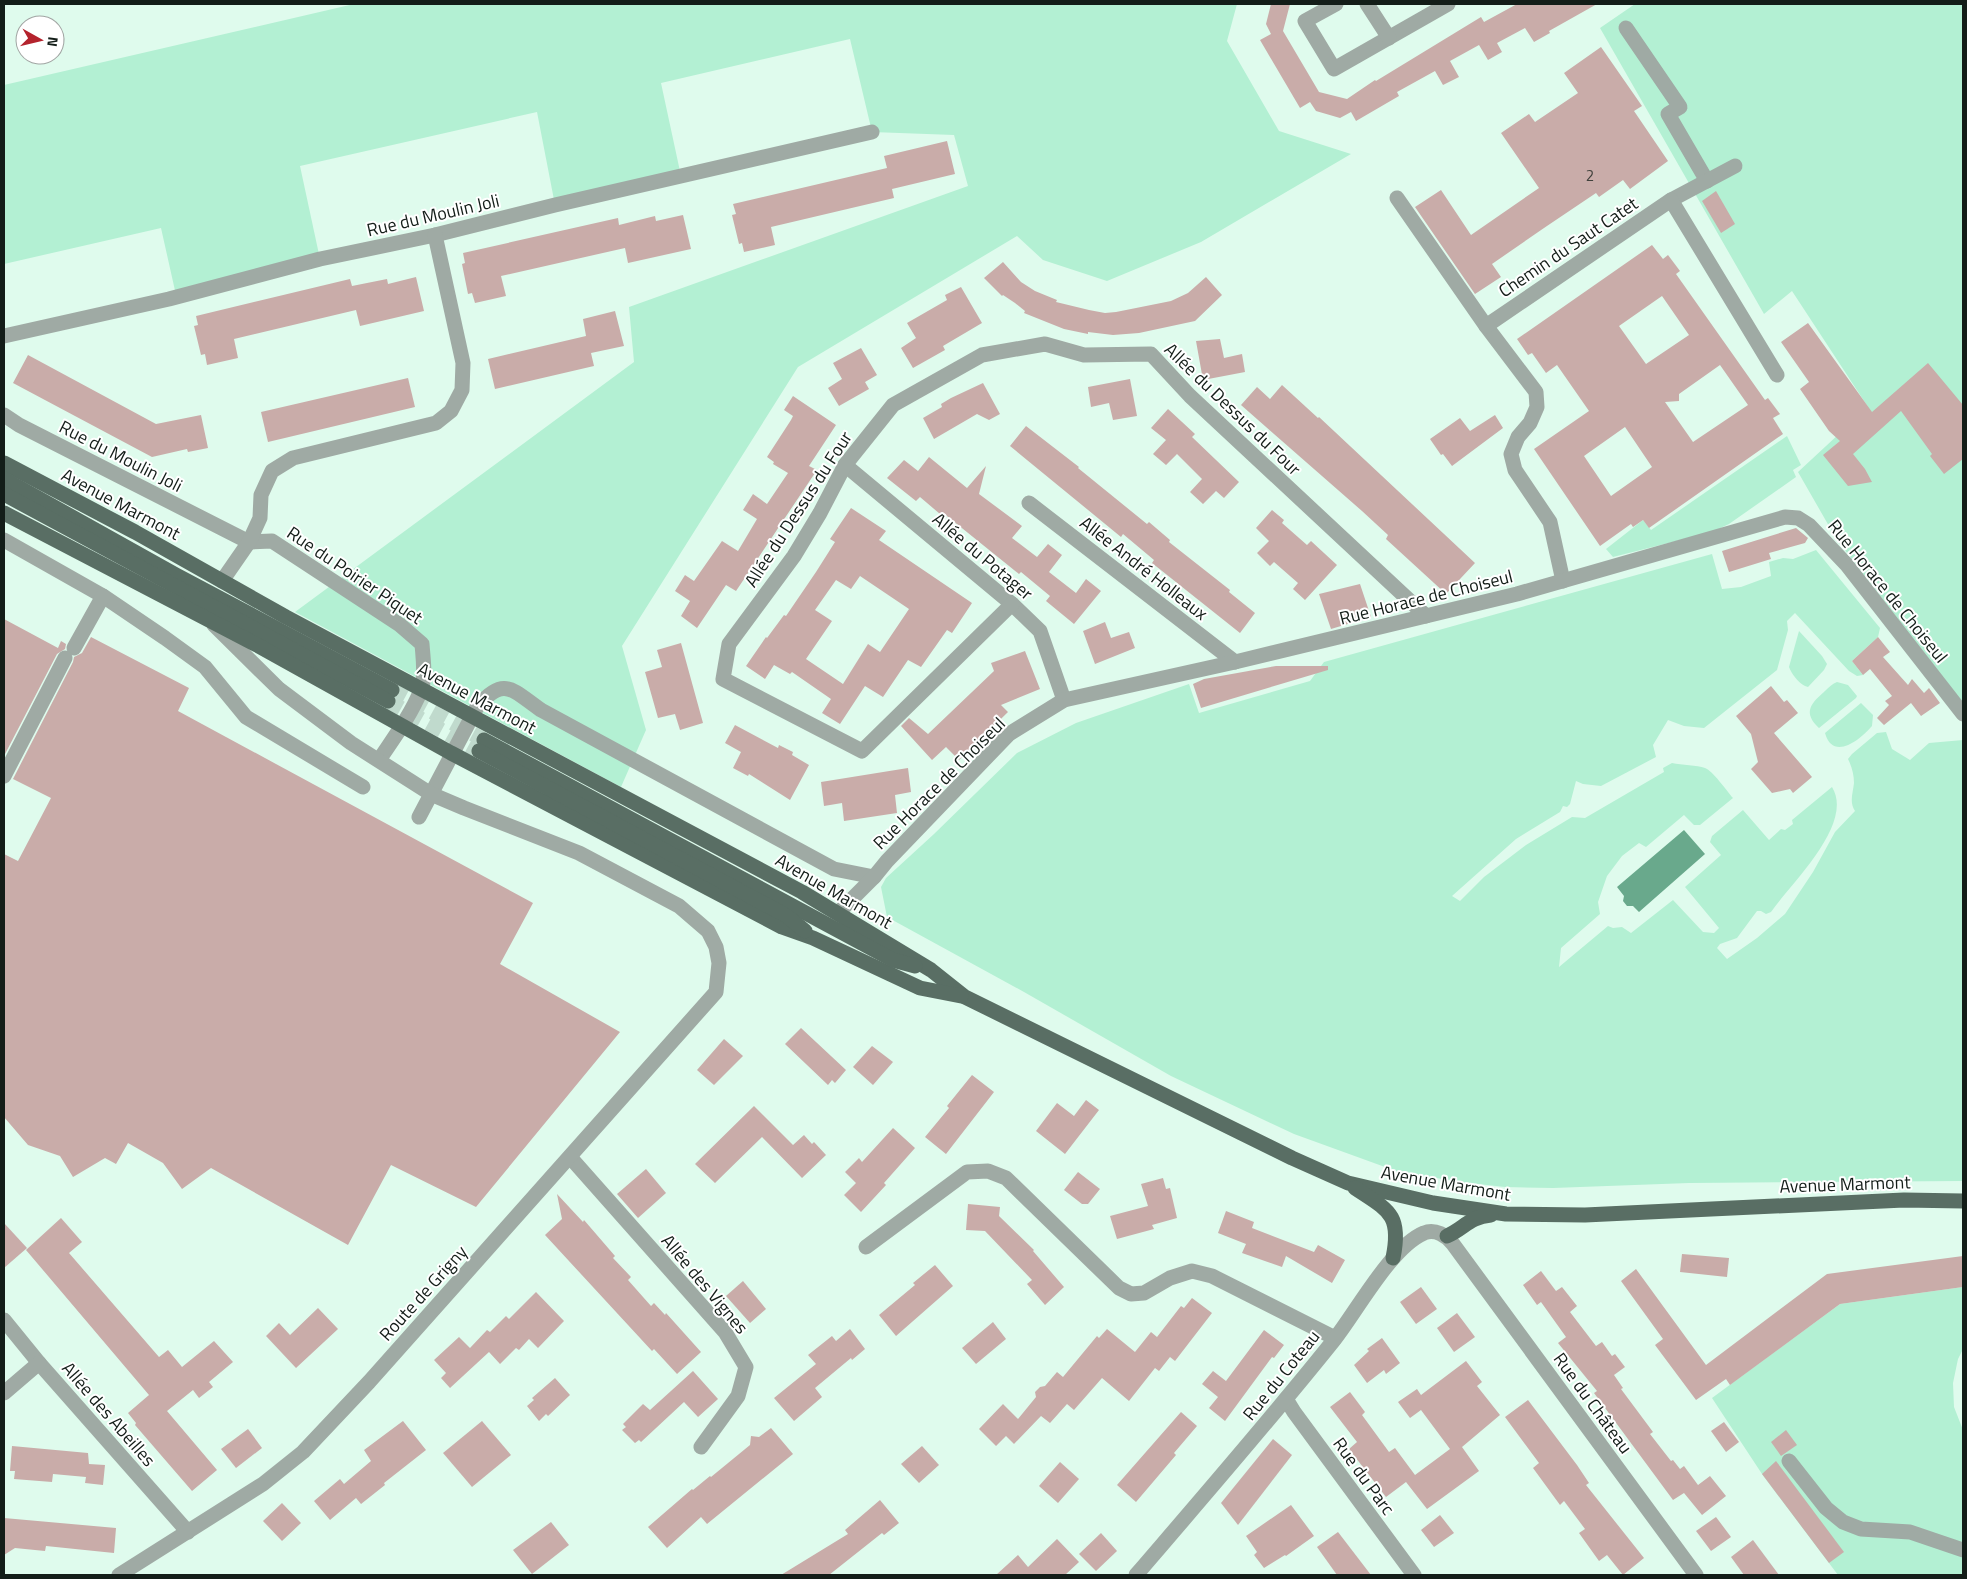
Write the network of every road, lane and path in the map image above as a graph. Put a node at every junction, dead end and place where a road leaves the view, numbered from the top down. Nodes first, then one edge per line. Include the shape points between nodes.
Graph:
1 (1336, 4) edge
2 (1367, 4) edge
3 (1448, 4) edge
4 (1626, 28) dead end
5 (1389, 38) junction
6 (872, 132) dead end
7 (1735, 166) dead end
8 (1707, 181) junction
9 (1397, 198) dead end
10 (1671, 200) junction
11 (435, 235) junction
12 (1486, 326) junction
13 (4, 336) edge
14 (1777, 375) dead end
15 (4, 415) edge
16 (4, 462) edge
17 (845, 465) junction
18 (4, 480) edge
19 (4, 494) edge
20 (1030, 503) dead end
21 (4, 513) edge
22 (82, 536) junction
23 (4, 540) edge
24 (249, 542) junction
25 (86, 556) junction
26 (222, 581) junction
27 (1563, 581) junction
28 (103, 596) junction
29 (1012, 604) junction
30 (1426, 616) junction
31 (210, 621) junction
32 (1235, 662) junction
33 (422, 689) junction
34 (1064, 700) junction
35 (1963, 714) edge
36 (472, 717) junction
37 (402, 725) junction
38 (452, 753) junction
39 (379, 760) junction
40 (4, 776) edge
41 (363, 787) dead end
42 (431, 794) junction
43 (419, 817) dead end
44 (874, 877) junction
45 (794, 888) junction
46 (801, 911) junction
47 (838, 914) junction
48 (813, 938) junction
49 (930, 970) junction
50 (965, 997) junction
51 (570, 1157) junction
52 (1348, 1183) junction
53 (1963, 1201) edge
54 (1506, 1214) junction
55 (1447, 1236) junction
56 (866, 1247) dead end
57 (1393, 1258) junction
58 (4, 1320) edge
59 (1335, 1338) junction
60 (39, 1363) junction
61 (4, 1393) edge
62 (1286, 1399) junction
63 (701, 1448) dead end
64 (1790, 1461) dead end
65 (188, 1532) junction
66 (1963, 1550) edge
67 (118, 1575) edge
68 (1136, 1575) edge
69 (1414, 1575) edge
70 (1696, 1575) edge

1 - 5 street via 1305,21 1334,69
2 - 5 street
3 - 5 street
4 - 8 street via 1680,107 1668,114
6 - 11 street, Rue du Moulin Joli
7 - 8 street, Chemin du Saut Catet
8 - 10 street, Chemin du Saut Catet
9 - 12 street
10 - 12 street, Chemin du Saut Catet
10 - 14 street
11 - 13 street, Rue du Moulin Joli via 320,259 169,299
11 - 24 street via 463,363 462,390 451,411 436,423 293,458 272,471 261,495 260,518
12 - 27 street via 1536,392 1537,407 1511,454 1515,470 1550,522
15 - 24 street, Rue du Moulin Joli
16 - 26 main road, Avenue Marmont
17 - 29 street, Allée du Potager
17 - 29 street, Allée du Dessus du Four via 794,556 729,644 723,679 862,751
17 - 30 street, Allée du Dessus du Four via 893,405 982,355 1045,344 1084,355 1151,354 1190,396
18 - 22 main road, Avenue Marmont via 390,696
19 - 22 main road, Avenue Marmont
20 - 32 street, Allée André Holleaux
21 - 25 main road, Avenue Marmont
22 - 25 street
23 - 28 street
24 - 26 street
24 - 33 street, Rue du Poirier Piquet via 272,541 400,625 422,644
25 - 31 main road, Avenue Marmont
26 - 33 main road, Avenue Marmont
27 - 30 street, Rue Horace de Choiseul
27 - 35 street, Rue Horace de Choiseul via 1777,519 1798,518 1810,525 1846,564
28 - 40 street
28 - 41 street via 205,668 246,717
29 - 34 street, Allée du Potager via 1040,631
30 - 32 street, Rue Horace de Choiseul
31 - 37 main road, Avenue Marmont
31 - 39 street via 278,689
32 - 34 street, Rue Horace de Choiseul
33 - 36 main road, Avenue Marmont
33 - 37 street
34 - 44 street, Rue Horace de Choiseul via 1009,734
36 - 38 street
36 - 44 street, Rue Horace de Choiseul via 489,693 509,688 541,710 834,869
36 - 45 main road, Avenue Marmont
37 - 38 main road, Avenue Marmont
37 - 39 street
38 - 42 street
38 - 48 main road, Avenue Marmont via 782,927
39 - 42 street
42 - 43 street
42 - 51 street, Route de Grigny via 579,853 679,906 708,931 716,948 720,964 716,992
44 - 47 street, Rue Horace de Choiseul
45 - 46 street
45 - 47 main road, Avenue Marmont
46 - 48 main road, Avenue Marmont via 482,745 787,916
46 - 49 main road, Avenue Marmont via 893,960
47 - 49 main road, Avenue Marmont
48 - 50 main road, Avenue Marmont via 920,988
49 - 50 main road, Avenue Marmont
50 - 52 main road, Avenue Marmont
51 - 63 street, Allée des Vignes via 725,1332 746,1367 738,1396
51 - 65 street, Route de Grigny via 369,1382 302,1452 263,1484
52 - 54 main road, Avenue Marmont via 1433,1203
52 - 57 main road via 1388,1210 1397,1234
53 - 54 main road, Avenue Marmont via 1904,1200 1585,1215
54 - 55 main road via 1480,1216
55 - 57 street, Rue du Coteau via 1425,1232
55 - 70 street, Rue du Château
56 - 59 street via 967,1172 988,1171 1006,1178 1119,1288 1130,1294 1144,1293 1170,1278 1192,1271 1212,1276
57 - 59 street, Rue du Coteau
58 - 60 street, Allée des Abeilles
59 - 62 street, Rue du Coteau
60 - 61 street
60 - 65 street, Allée des Abeilles
62 - 68 street, Rue du Coteau
62 - 69 street, Rue du Parc
64 - 66 street via 1826,1508 1843,1522 1861,1530 1910,1532
65 - 67 street, Route de Grigny

